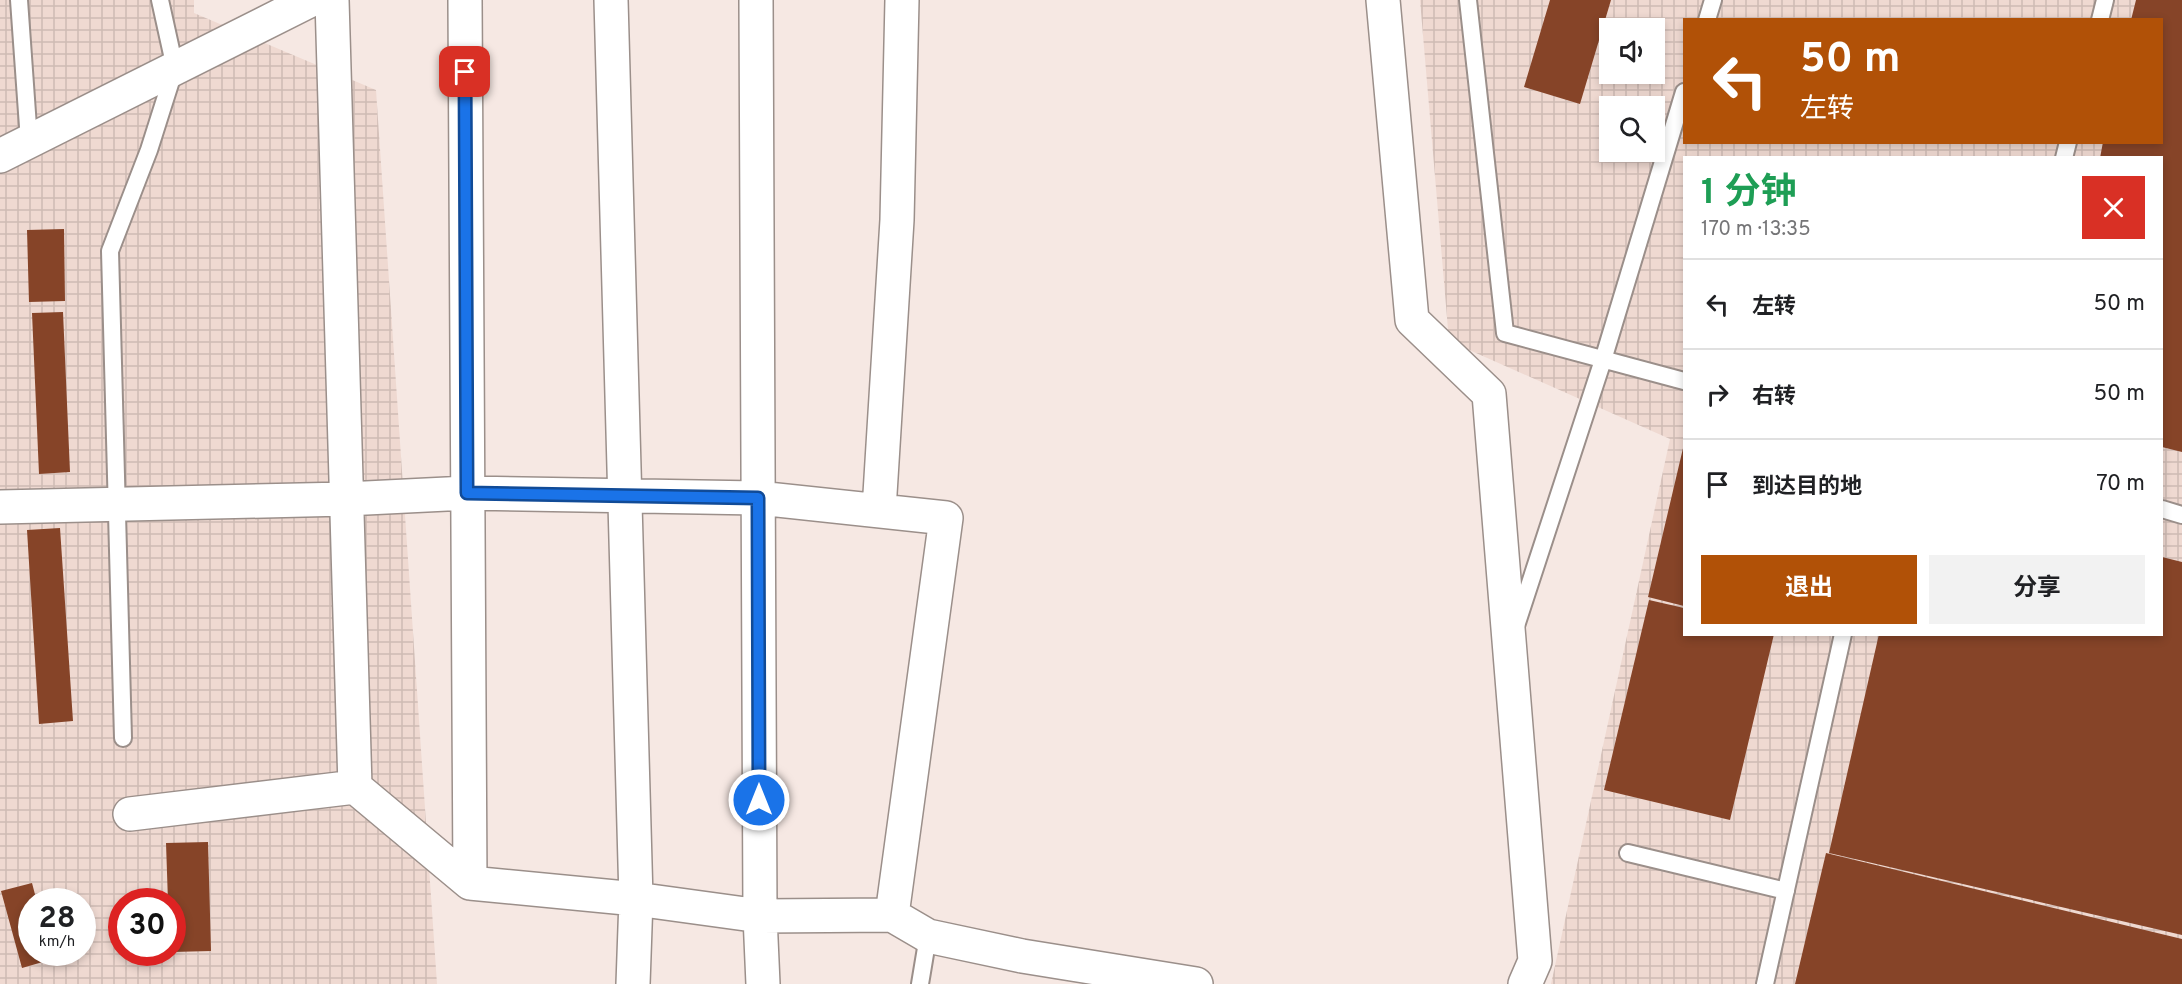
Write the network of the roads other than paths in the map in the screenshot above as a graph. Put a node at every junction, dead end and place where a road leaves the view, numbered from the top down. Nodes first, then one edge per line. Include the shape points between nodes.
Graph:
1 (19, 0) edge
2 (160, 0) edge
3 (311, 0) edge
4 (332, 0) edge
5 (465, 0) edge
6 (611, 0) edge
7 (756, 0) edge
8 (902, 0) edge
9 (1383, 0) edge
10 (1468, 0) edge
11 (1713, 0) edge
12 (2106, 0) edge
13 (1708, 18) edge
14 (2101, 18) edge
15 (175, 68) junction
16 (1683, 95) edge
17 (29, 141) junction
18 (0, 156) edge
19 (1603, 360) junction
20 (1683, 381) edge
21 (467, 493) junction
22 (625, 495) junction
23 (758, 498) junction
24 (346, 499) junction
25 (0, 507) edge
26 (2163, 509) edge
27 (879, 510) junction
28 (2182, 514) edge
29 (1843, 636) edge
30 (1509, 648) junction
31 (123, 738) dead end
32 (355, 787) junction
33 (130, 814) dead end
34 (1628, 853) dead end
35 (470, 883) junction
36 (1786, 891) junction
37 (636, 899) junction
38 (892, 915) junction
39 (760, 916) junction
40 (928, 936) junction
41 (1021, 970) edge
42 (1127, 978) edge
43 (633, 984) edge
44 (763, 984) edge
45 (920, 984) edge
46 (1196, 984) edge
47 (1525, 984) edge
48 (1765, 984) edge

1 - 17 lane
2 - 15 lane
3 - 15 street
4 - 24 street
5 - 21 street
6 - 22 street
7 - 23 street
8 - 27 street via 897,220
9 - 30 street via 1412,320 1489,394
10 - 19 lane via 1505,333
11 - 13 lane
12 - 14 lane
15 - 17 street
15 - 31 lane via 110,251
16 - 19 lane
17 - 18 street
19 - 20 lane
19 - 30 lane
21 - 22 street
21 - 24 street
21 - 35 street
22 - 23 street
22 - 37 street
23 - 27 street
23 - 39 street
24 - 25 street
24 - 32 street
26 - 28 lane
27 - 38 street via 946,518
29 - 36 lane
30 - 47 street via 1534,961
32 - 33 street
32 - 35 street
34 - 36 lane
35 - 37 street
36 - 48 lane
37 - 39 street
37 - 43 street
38 - 39 street
38 - 40 street
39 - 44 street
40 - 41 street
40 - 45 lane
41 - 42 street
42 - 46 street

